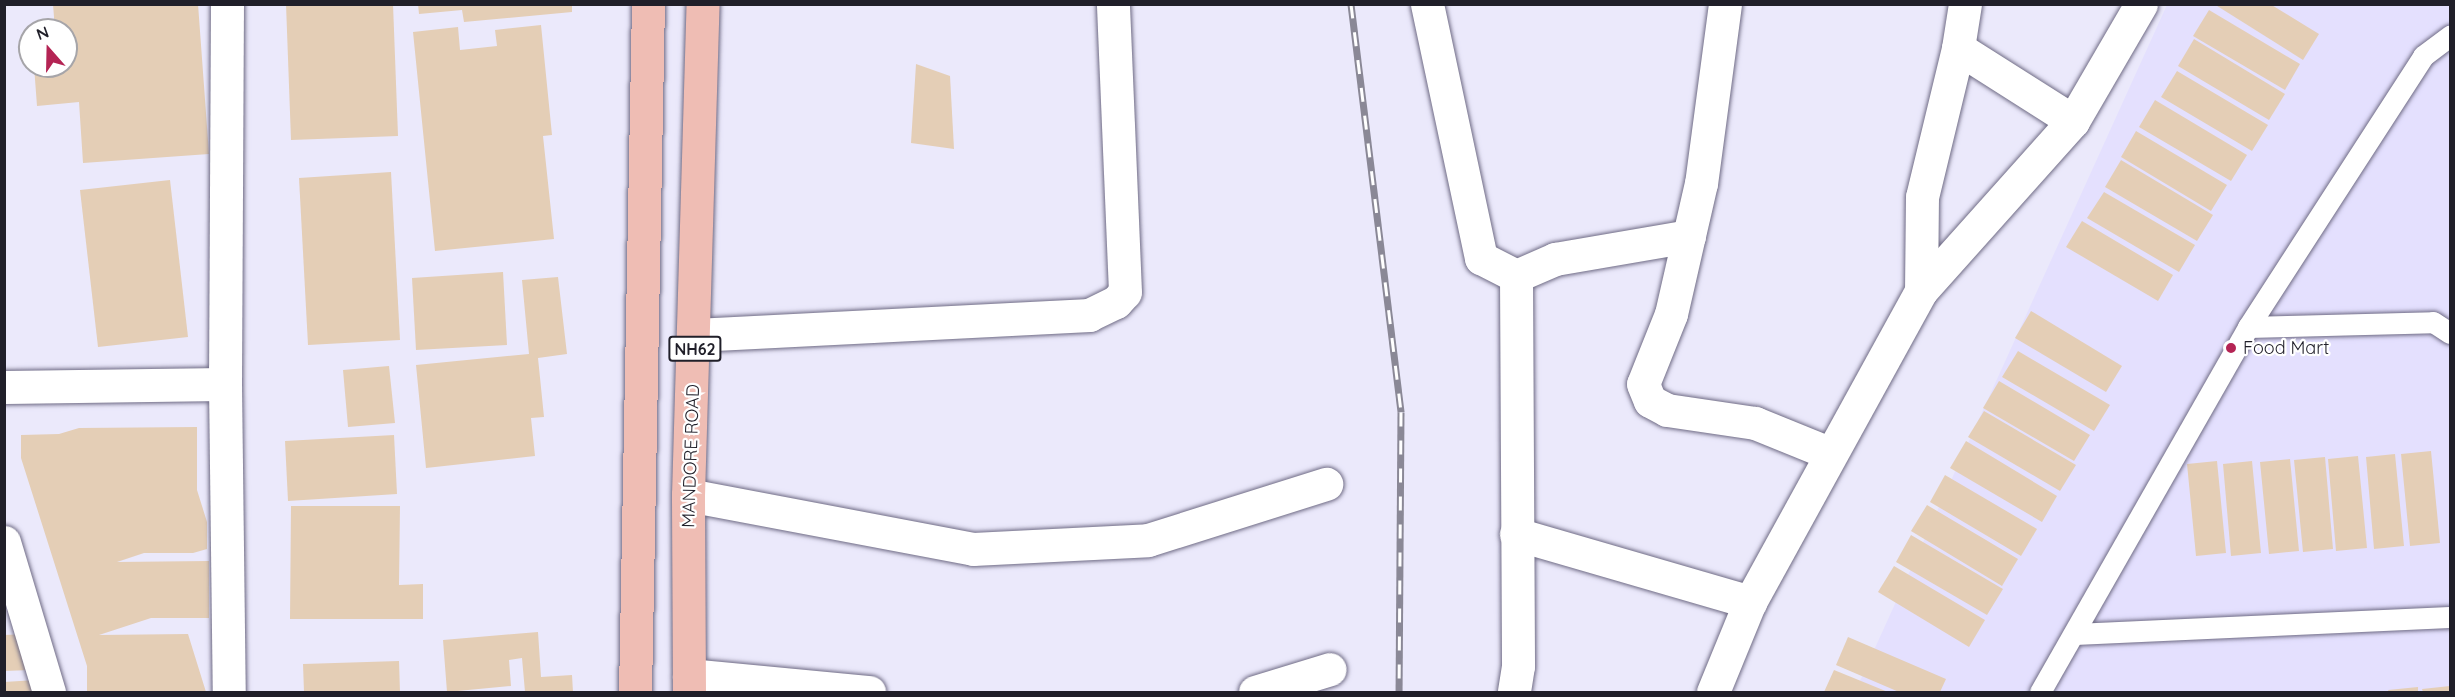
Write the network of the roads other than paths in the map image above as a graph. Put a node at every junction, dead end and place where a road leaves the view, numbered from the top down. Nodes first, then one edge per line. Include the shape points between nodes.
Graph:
1 (227, 4) edge
2 (648, 4) edge
3 (703, 4) edge
4 (1113, 4) edge
5 (1427, 4) edge
6 (1725, 4) edge
7 (1965, 4) edge
8 (2141, 4) edge
9 (2451, 36) edge
10 (1958, 48) junction
11 (2073, 120) junction
12 (1689, 236) junction
13 (1516, 276) junction
14 (1921, 291) junction
15 (2248, 327) junction
16 (2451, 333) edge
17 (695, 334) junction
18 (225, 384) junction
19 (4, 387) edge
20 (1828, 453) junction
21 (1326, 484) dead end
22 (688, 495) junction
23 (1516, 534) junction
24 (4, 542) edge
25 (1750, 602) junction
26 (2451, 618) edge
27 (2074, 634) junction
28 (1330, 669) dead end
29 (689, 684) edge
30 (49, 693) edge
31 (229, 693) edge
32 (635, 693) edge
33 (869, 693) edge
34 (1255, 693) edge
35 (1514, 693) edge
36 (1713, 693) edge
37 (2040, 693) edge

1 - 18 street
2 - 32 highway, NH62
3 - 17 highway, MANDORE ROAD / NH62
4 - 17 street via 1125,292 1116,303 1089,315
5 - 13 street via 1481,258
6 - 12 street via 1701,183
7 - 10 street
8 - 11 street
9 - 15 lane via 2423,56
10 - 11 street
10 - 14 street via 1922,197
11 - 14 street
12 - 13 street via 1555,259
12 - 20 street via 1671,314 1643,384 1650,401 1667,410 1755,423
13 - 23 street
14 - 20 street
15 - 16 lane via 2433,322
15 - 27 lane
17 - 22 highway, MANDORE ROAD / NH62
18 - 19 street
18 - 31 street
20 - 25 street
21 - 22 street via 1148,540 973,549
22 - 29 highway, MANDORE ROAD / NH62
23 - 25 street
23 - 35 street via 1518,666
24 - 30 street
25 - 36 street
26 - 27 lane
27 - 37 lane
28 - 34 street
29 - 33 street

